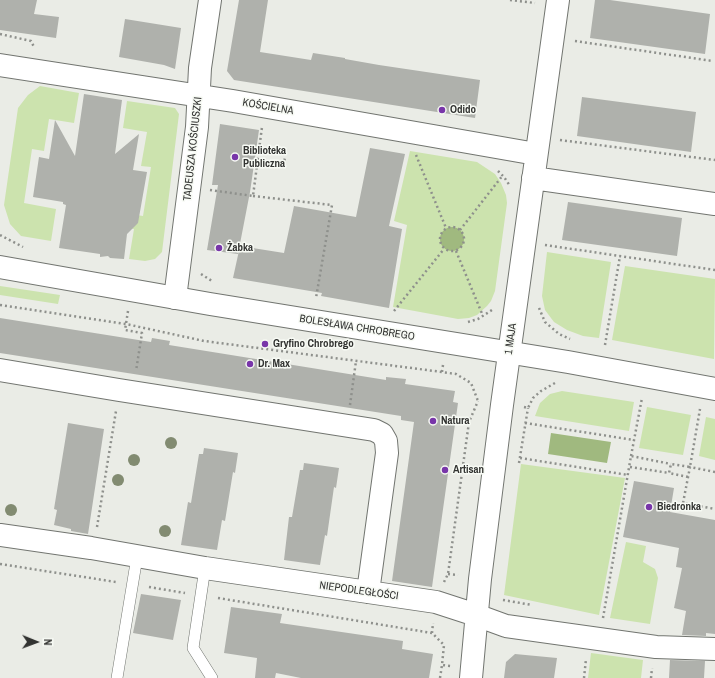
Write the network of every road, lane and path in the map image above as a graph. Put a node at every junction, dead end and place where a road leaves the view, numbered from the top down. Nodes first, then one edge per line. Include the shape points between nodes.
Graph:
1 (210, 0) edge
2 (510, 0) edge
3 (549, 2) edge
4 (0, 34) edge
5 (569, 40) dead end
6 (35, 49) dead end
7 (713, 61) dead end
8 (0, 65) edge
9 (199, 96) junction
10 (262, 125) dead end
11 (556, 140) dead end
12 (536, 154) junction
13 (285, 158) dead end
14 (715, 160) edge
15 (258, 162) junction
16 (503, 175) dead end
17 (533, 178) junction
18 (208, 190) dead end
19 (253, 196) junction
20 (715, 204) edge
21 (460, 230) junction
22 (542, 245) dead end
23 (444, 249) junction
24 (456, 251) junction
25 (620, 256) junction
26 (0, 266) edge
27 (715, 270) edge
28 (175, 298) junction
29 (315, 299) dead end
30 (0, 305) edge
31 (538, 306) dead end
32 (393, 312) dead end
33 (483, 316) dead end
34 (598, 344) dead end
35 (509, 352) junction
36 (568, 362) junction
37 (0, 370) edge
38 (442, 372) dead end
39 (715, 389) edge
40 (642, 397) dead end
41 (478, 401) dead end
42 (701, 409) dead end
43 (525, 423) dead end
44 (634, 440) junction
45 (631, 456) junction
46 (520, 458) dead end
47 (671, 464) junction
48 (630, 467) junction
49 (690, 467) junction
50 (715, 472) edge
51 (669, 473) junction
52 (628, 475) junction
53 (688, 477) junction
54 (715, 509) edge
55 (0, 535) edge
56 (137, 557) junction
57 (0, 564) edge
58 (205, 568) junction
59 (448, 574) dead end
60 (132, 584) junction
61 (368, 592) junction
62 (201, 595) junction
63 (499, 599) dead end
64 (536, 606) dead end
65 (476, 615) junction
66 (602, 619) dead end
67 (715, 649) edge
68 (586, 656) dead end
69 (442, 665) junction
70 (471, 673) edge
71 (117, 678) edge
72 (212, 678) edge
73 (440, 678) edge
74 (584, 678) edge

1 - 9 street, TADEUSZA KOŚCIUSZKI via 200,68
2 - 3 path
3 - 12 street, 1 MAJA
4 - 6 path via 32,41
5 - 7 path
8 - 9 street, KOŚCIELNA
9 - 12 street, KOŚCIELNA
9 - 28 street, TADEUSZA KOŚCIUSZKI
10 - 15 path
11 - 14 path
12 - 17 street, 1 MAJA
13 - 15 path via 283,165
15 - 19 path
16 - 21 path
17 - 20 street
17 - 35 street, 1 MAJA
18 - 19 path
19 - 29 path via 332,205
21 - 23 path via 451,227 441,233 441,245
21 - 24 path via 464,243
22 - 25 path
23 - 24 path
23 - 32 path
24 - 33 path
25 - 27 path
25 - 34 path via 605,345
26 - 28 street, BOLESŁAWA CHROBREGO
28 - 35 street, BOLESŁAWA CHROBREGO
30 - 38 path via 126,324 204,341
31 - 36 path via 546,322 559,334 572,340
35 - 36 street, BOLESŁAWA CHROBREGO
35 - 65 street, 1 MAJA
36 - 39 street, BOLESŁAWA CHROBREGO
37 - 61 street via 374,430 382,434 386,441 387,453
40 - 44 path
41 - 59 path via 469,422
42 - 49 path
43 - 44 path
44 - 45 path
45 - 47 path
45 - 48 path
46 - 52 path
47 - 49 path
47 - 51 path
48 - 51 path
48 - 52 path
49 - 50 path
49 - 53 path
51 - 53 path
52 - 66 path
53 - 54 path via 683,503
55 - 56 street, NIEPODLEGŁOŚCI
56 - 58 street, NIEPODLEGŁOŚCI
56 - 60 lane
57 - 60 path
58 - 61 street, NIEPODLEGŁOŚCI
58 - 62 lane
60 - 62 path
60 - 71 lane
61 - 65 street, NIEPODLEGŁOŚCI via 436,602
62 - 69 path via 432,633 444,645
62 - 72 lane via 193,648
63 - 64 path
65 - 67 street, NIEPODLEGŁOŚCI via 506,626 656,647
65 - 70 street, 1 MAJA
68 - 74 path
69 - 70 path
69 - 73 path

